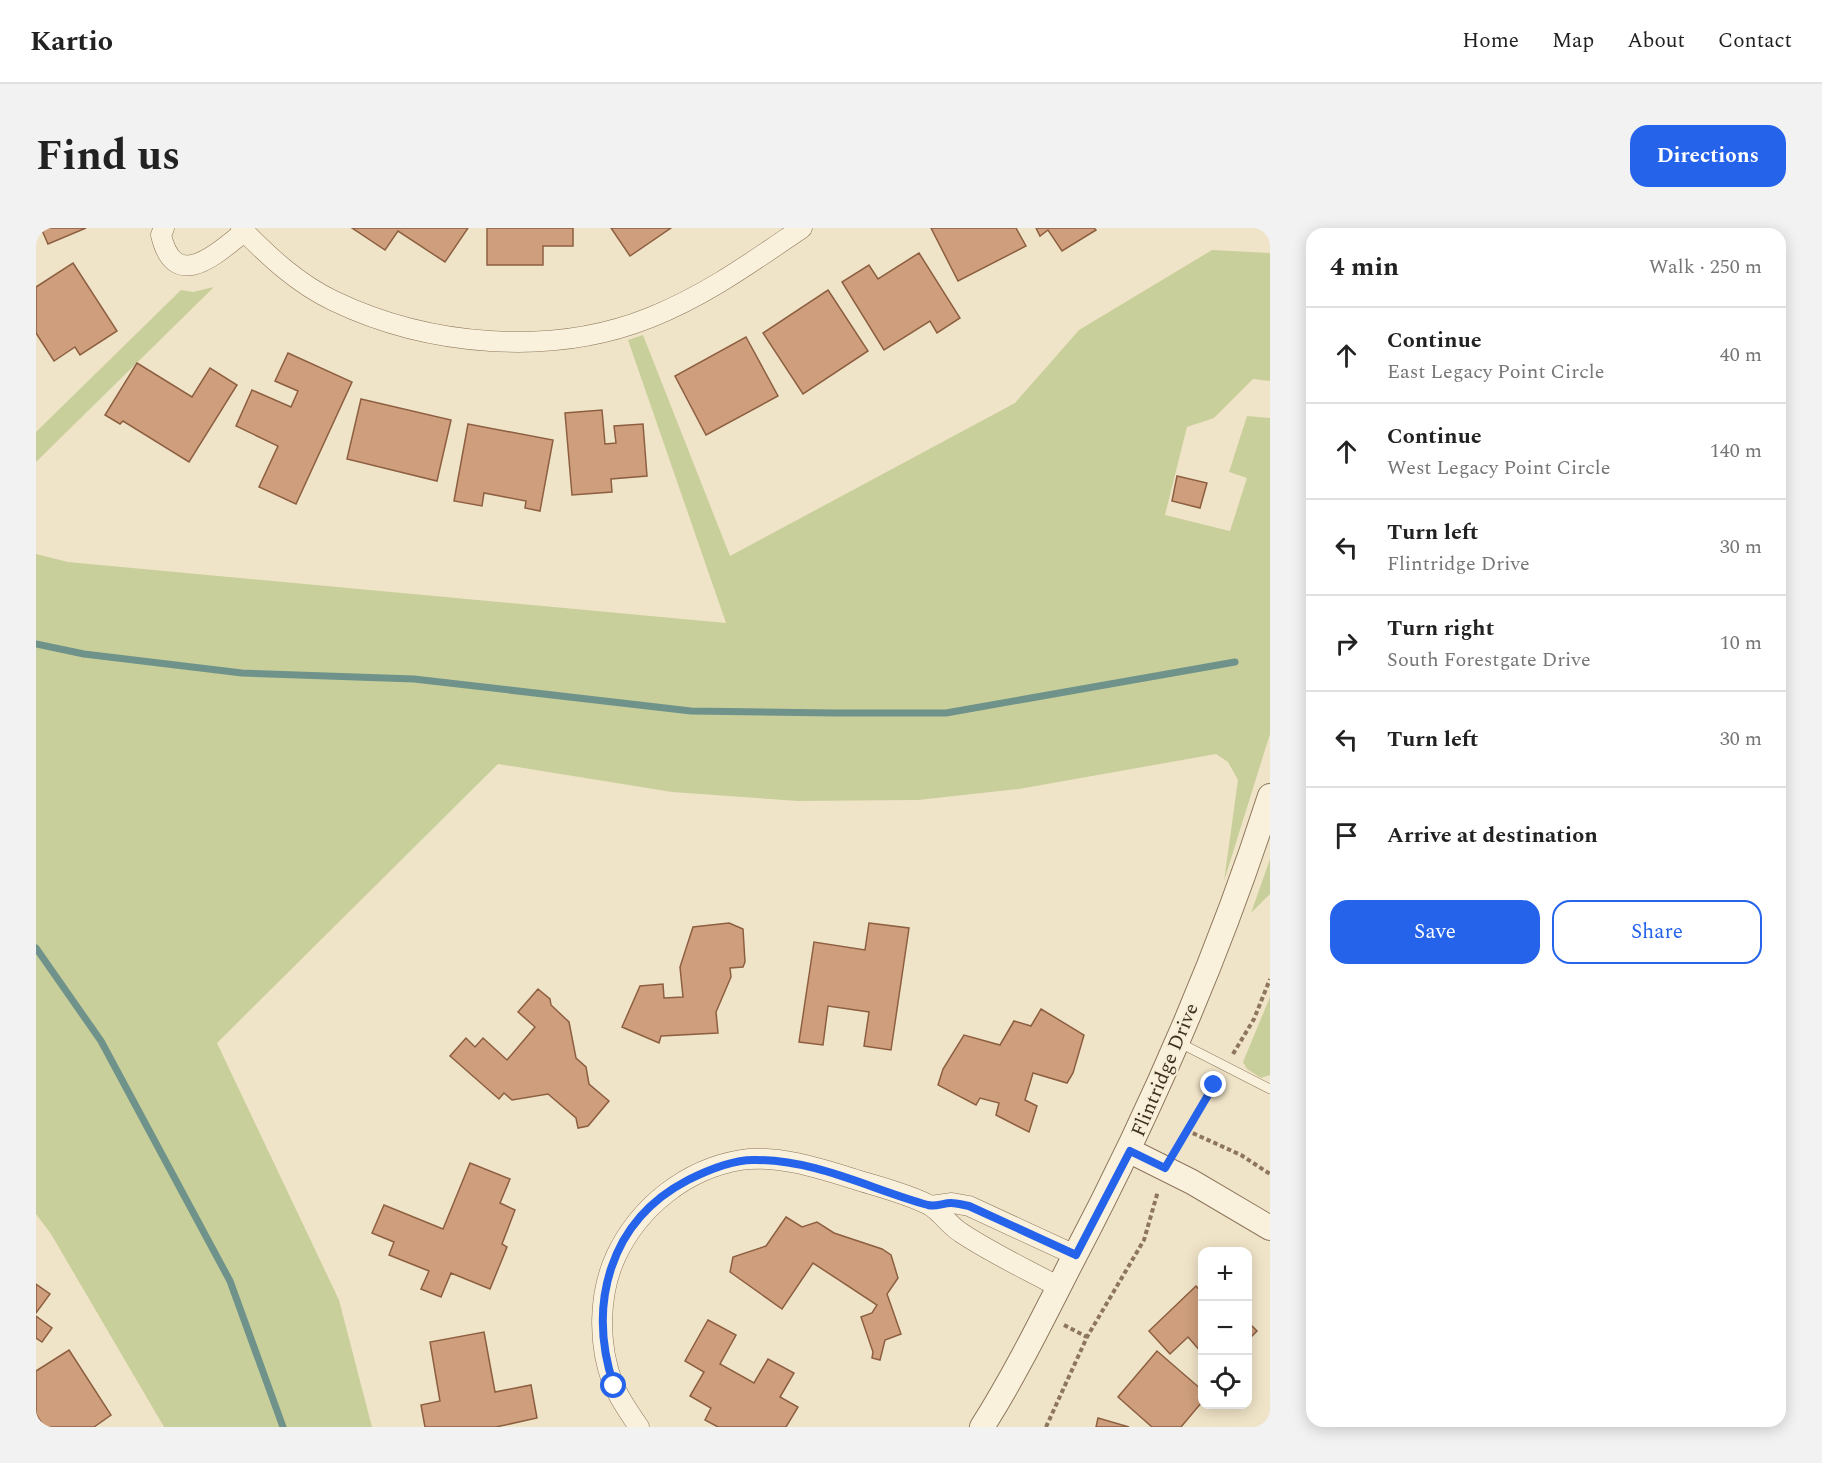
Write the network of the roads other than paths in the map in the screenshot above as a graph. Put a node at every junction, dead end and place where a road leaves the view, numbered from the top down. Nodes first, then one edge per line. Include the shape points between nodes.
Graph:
1 (164, 228) edge
2 (802, 228) edge
3 (243, 230) edge
4 (1270, 796) edge
5 (1178, 1042) junction
6 (1270, 1089) edge
7 (1130, 1151) junction
8 (931, 1206) junction
9 (1270, 1228) edge
10 (1076, 1255) junction
11 (1059, 1287) junction
12 (639, 1427) edge
13 (982, 1427) edge

1 - 3 street via 161,235 168,255 177,264 189,266 207,261
2 - 3 street via 706,292 649,318 596,334 546,342 499,342 453,336 376,319 310,287 285,270
4 - 5 street, Flintridge Drive via 1228,919
5 - 6 lane
5 - 7 street, Flintridge Drive
7 - 9 street
7 - 10 street, Flintridge Drive
8 - 10 street via 969,1206
8 - 11 street via 959,1232
8 - 12 street via 839,1174 782,1162 741,1160 702,1173 657,1200 627,1235 607,1278 602,1301 603,1342 614,1386
10 - 11 street, Flintridge Drive
11 - 13 street, Flintridge Drive

